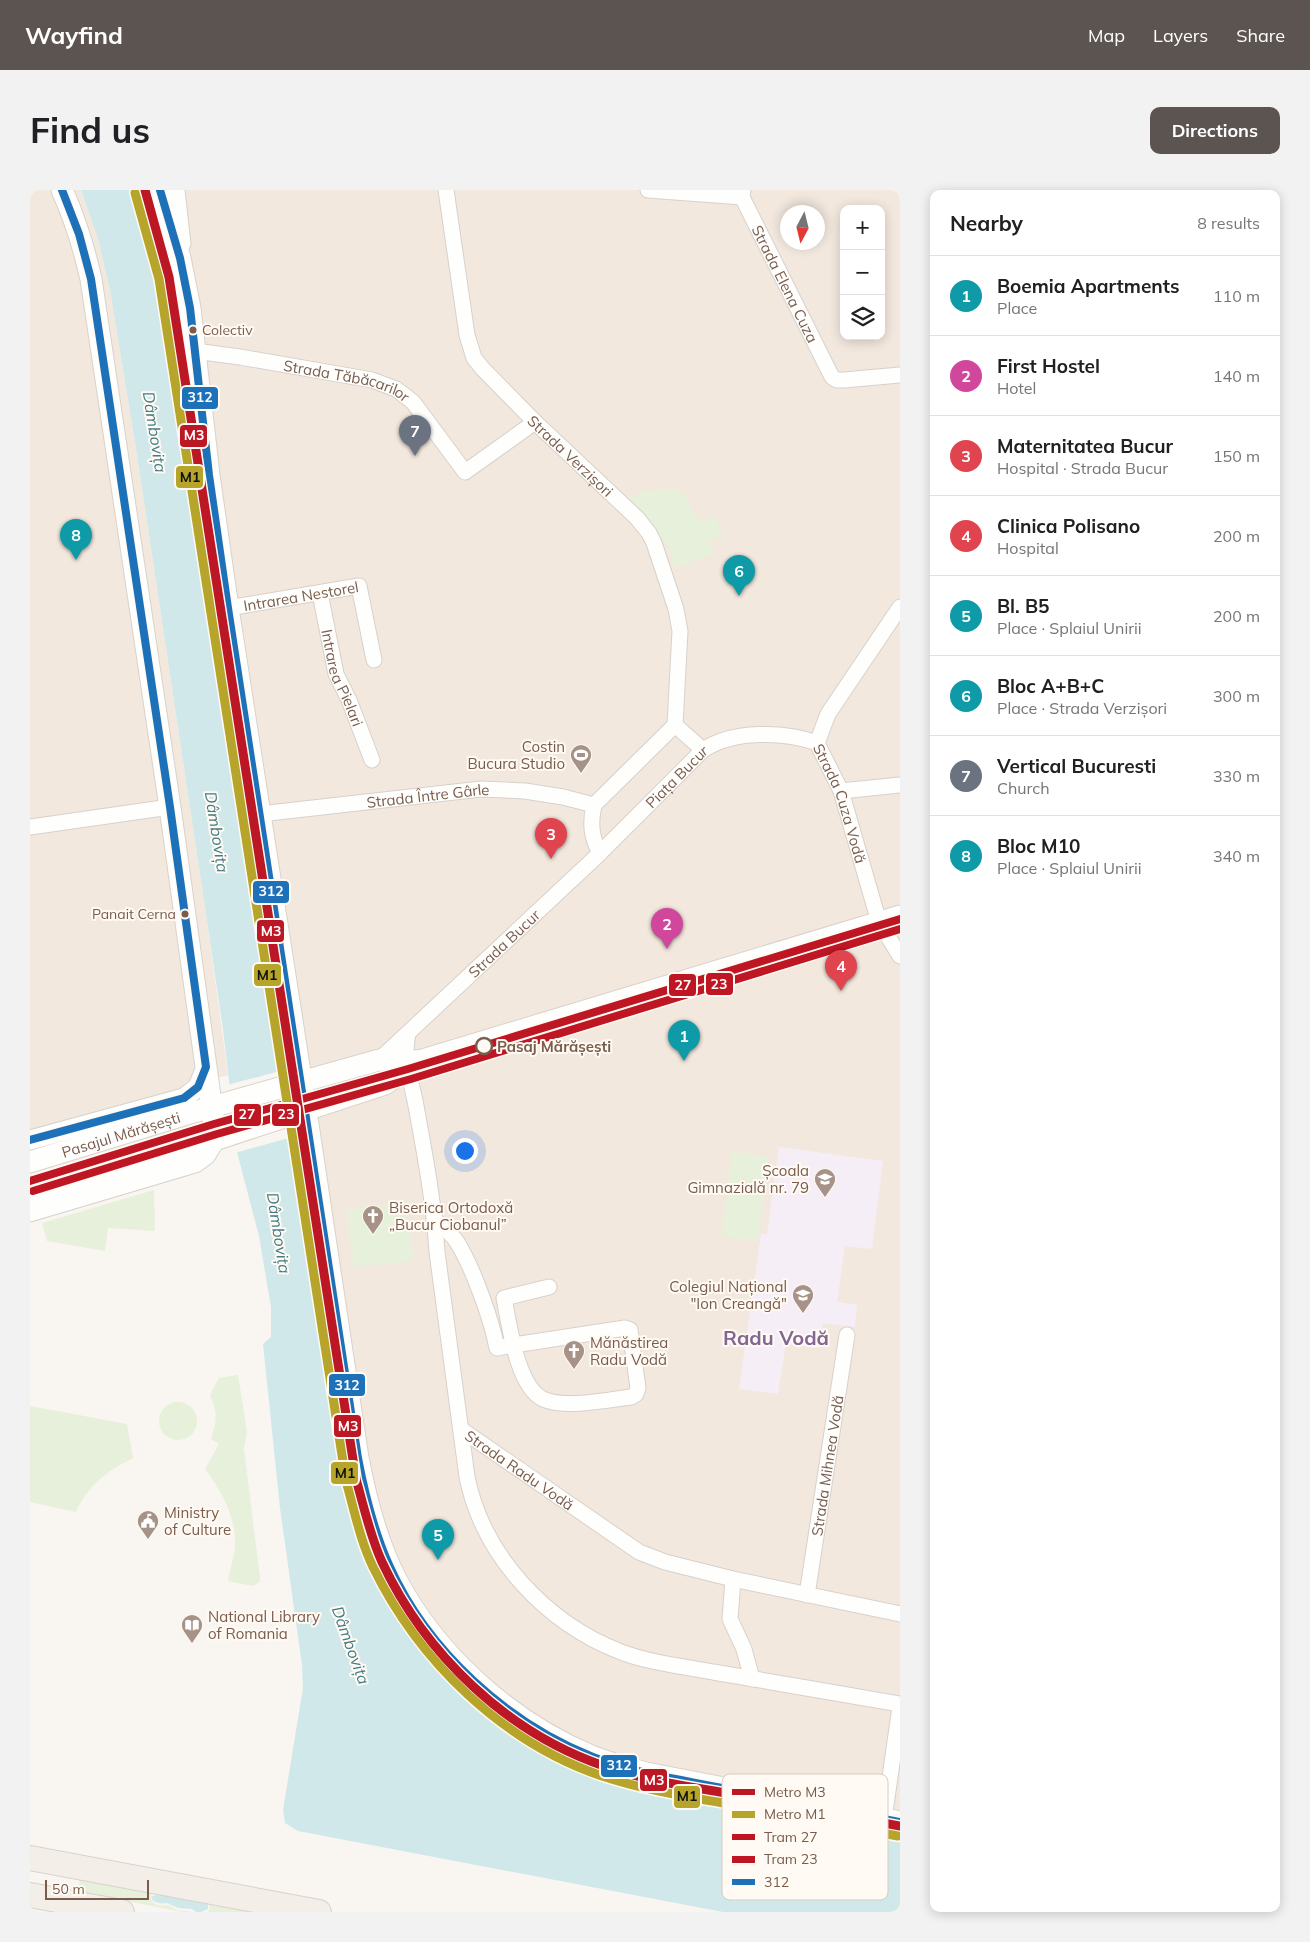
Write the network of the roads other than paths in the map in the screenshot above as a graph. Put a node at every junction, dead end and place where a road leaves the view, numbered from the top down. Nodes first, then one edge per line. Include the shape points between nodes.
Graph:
1 (62, 190) edge
2 (160, 190) edge
3 (177, 190) edge
4 (446, 190) edge
5 (648, 190) edge
6 (742, 194) edge
7 (190, 308) junction
8 (195, 351) junction
9 (900, 375) edge
10 (535, 422) junction
11 (320, 593) junction
12 (900, 607) edge
13 (228, 608) junction
14 (374, 660) dead end
15 (675, 725) junction
16 (817, 743) junction
17 (703, 750) junction
18 (372, 760) dead end
19 (900, 784) edge
20 (841, 791) junction
21 (594, 805) junction
22 (170, 807) junction
23 (260, 814) junction
24 (30, 827) edge
25 (600, 853) junction
26 (900, 916) edge
27 (879, 922) junction
28 (900, 956) edge
29 (408, 1034) junction
30 (379, 1060) junction
31 (411, 1064) junction
32 (206, 1067) junction
33 (295, 1083) junction
34 (184, 1098) junction
35 (220, 1105) junction
36 (299, 1113) junction
37 (224, 1137) junction
38 (30, 1140) edge
39 (30, 1162) edge
40 (30, 1196) edge
41 (30, 1212) edge
42 (435, 1220) junction
43 (549, 1287) dead end
44 (847, 1335) dead end
45 (514, 1345) junction
46 (462, 1430) junction
47 (733, 1579) junction
48 (807, 1595) junction
49 (900, 1614) edge
50 (752, 1679) junction
51 (900, 1705) edge
52 (722, 1788) edge
53 (892, 1820) edge
54 (30, 1858) edge
55 (30, 1895) edge
56 (122, 1912) edge
57 (320, 1912) edge

1 - 22 main road via 76,222 91,279
2 - 7 main road via 180,258
3 - 7 street
4 - 10 street, Strada Verzișori via 467,335 474,358
5 - 6 street
6 - 9 street, Strada Elena Cuza via 832,377 844,380
7 - 8 main road
8 - 10 street, Strada Tăbăcarilor via 372,380 396,389 414,402 465,472
8 - 13 main road
10 - 15 street, Strada Verzișori via 637,518 654,543 680,631
11 - 13 street, Intrarea Nestorel
11 - 14 street, Intrarea Nestorel via 359,586
11 - 18 street, Intrarea Pielari via 336,674
12 - 16 street, Strada Cuza Vodă via 828,714
13 - 23 main road
15 - 17 street, Piața Bucur
15 - 21 street, Piața Bucur
16 - 17 street via 792,738 745,736 729,737
16 - 20 street, Strada Cuza Vodă
17 - 25 street, Piața Bucur
19 - 20 street
20 - 27 street, Strada Cuza Vodă
21 - 23 street, Strada Între Gârle via 563,797 481,789
21 - 25 street via 591,831
22 - 24 street
22 - 32 main road
23 - 33 main road
25 - 29 street, Strada Bucur
26 - 27 main road
27 - 28 street, Strada Cuza Vodă
27 - 31 main road
29 - 30 street, Strada Bucur
29 - 31 street via 405,1050
30 - 31 main road, Pasajul Mărășești
30 - 33 main road, Pasajul Mărășești
31 - 36 main road via 385,1084
31 - 42 street, Strada Radu Vodă
32 - 34 street via 198,1087
32 - 35 main road
33 - 35 main road, Pasajul Mărășești
33 - 36 main road
34 - 35 street via 195,1104
34 - 38 street
35 - 37 main road
35 - 39 main road, Pasajul Mărășești
36 - 37 main road
36 - 52 main road via 367,1498 379,1540 410,1604 444,1648 482,1686 549,1735 618,1766
37 - 40 main road
37 - 41 street via 195,1163
42 - 45 street via 456,1240 471,1270 498,1348
42 - 46 street, Strada Radu Vodă
43 - 45 street via 504,1298
44 - 48 street, Strada Mihnea Vodă
45 - 45 street via 528,1385 542,1399 567,1403 636,1394 638,1388 630,1330 625,1328
46 - 47 street, Strada Radu Vodă via 639,1552
46 - 50 street via 468,1483 476,1512 507,1565 552,1612 593,1639 628,1654
47 - 48 street, Strada Radu Vodă
47 - 50 street via 730,1618 744,1649
48 - 49 street, Strada Radu Vodă
50 - 51 street
51 - 53 street
54 - 57 main road
55 - 56 main road

